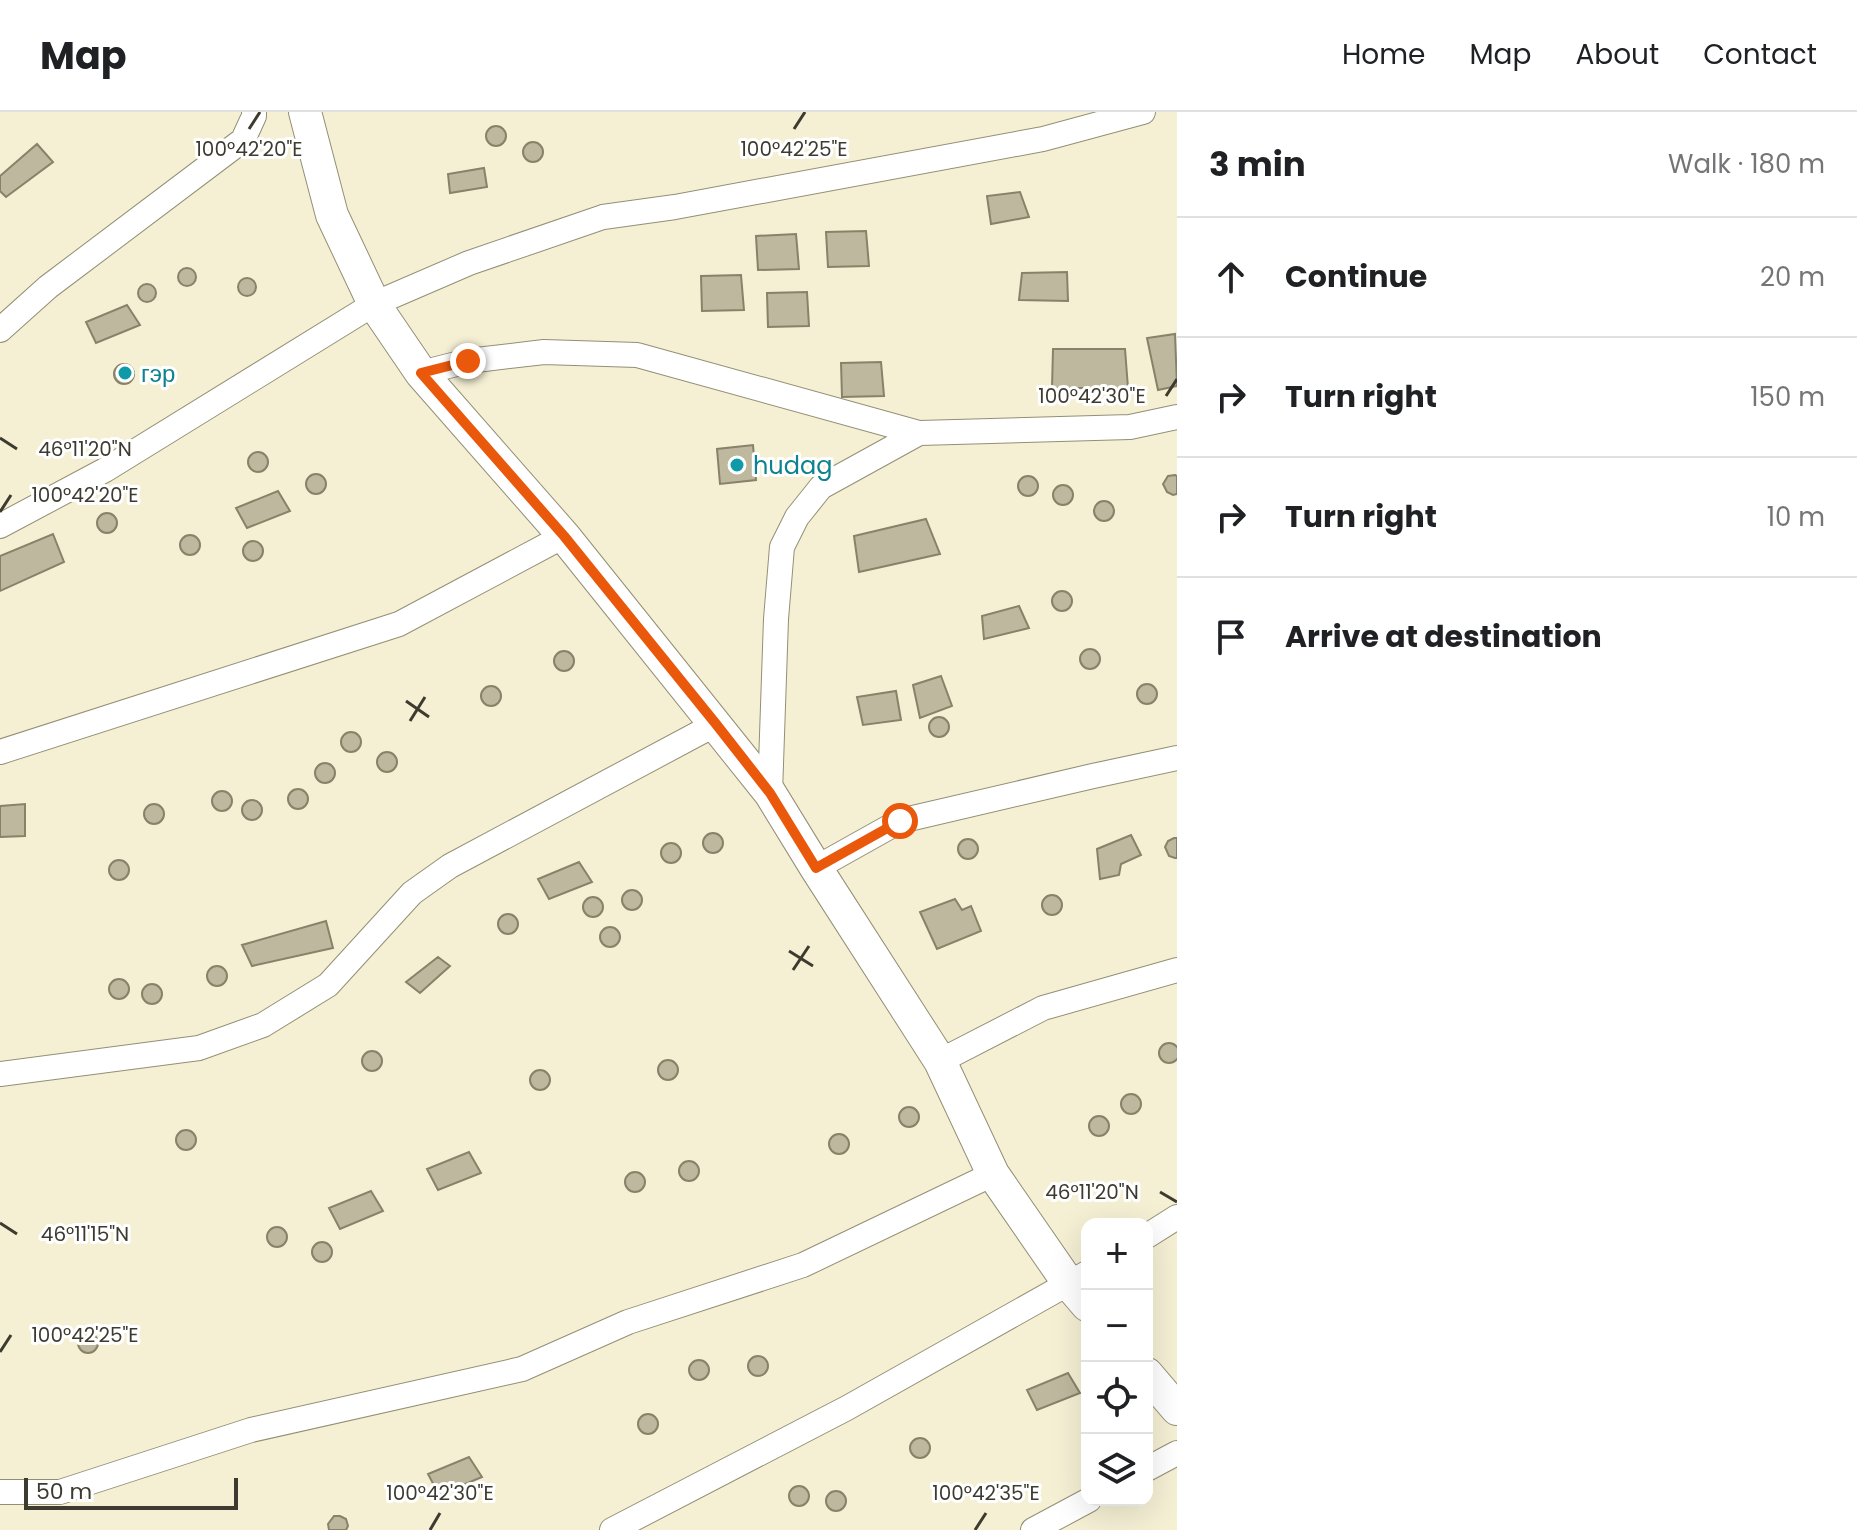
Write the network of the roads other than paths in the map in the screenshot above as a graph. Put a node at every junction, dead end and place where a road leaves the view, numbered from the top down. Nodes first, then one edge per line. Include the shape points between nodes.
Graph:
1 (254, 112) edge
2 (305, 112) edge
3 (1143, 112) edge
4 (374, 304) junction
5 (0, 330) edge
6 (421, 373) junction
7 (1177, 417) edge
8 (919, 433) junction
9 (0, 526) edge
10 (564, 536) junction
11 (716, 724) junction
12 (0, 752) edge
13 (1177, 758) edge
14 (770, 793) junction
15 (816, 868) junction
16 (1177, 970) edge
17 (940, 1061) junction
18 (0, 1074) edge
19 (993, 1174) junction
20 (1177, 1217) edge
21 (1153, 1232) edge
22 (1081, 1287) edge
23 (1153, 1381) edge
24 (1177, 1409) edge
25 (1177, 1453) edge
26 (1153, 1466) edge
27 (0, 1492) edge
28 (1081, 1504) edge
29 (612, 1530) edge
30 (1033, 1530) edge

1 - 5 street via 243,140 48,287
2 - 4 street via 332,215
3 - 4 street via 1043,139 603,217 469,263
4 - 6 street
4 - 9 street via 105,470
6 - 8 street via 544,352 637,355
6 - 10 street
7 - 8 street via 1130,427
8 - 14 street via 821,487 782,547
10 - 11 street
10 - 12 street via 399,624
11 - 14 street
11 - 18 street via 450,866 412,893 328,985 263,1025 199,1048
13 - 15 street via 900,821
14 - 15 street
15 - 17 street
16 - 17 street via 1043,1008
17 - 19 street
19 - 22 street
19 - 27 street via 803,1265 628,1322 522,1369 251,1430 60,1492
20 - 21 street
22 - 29 street
23 - 24 street
25 - 26 street
28 - 30 street

